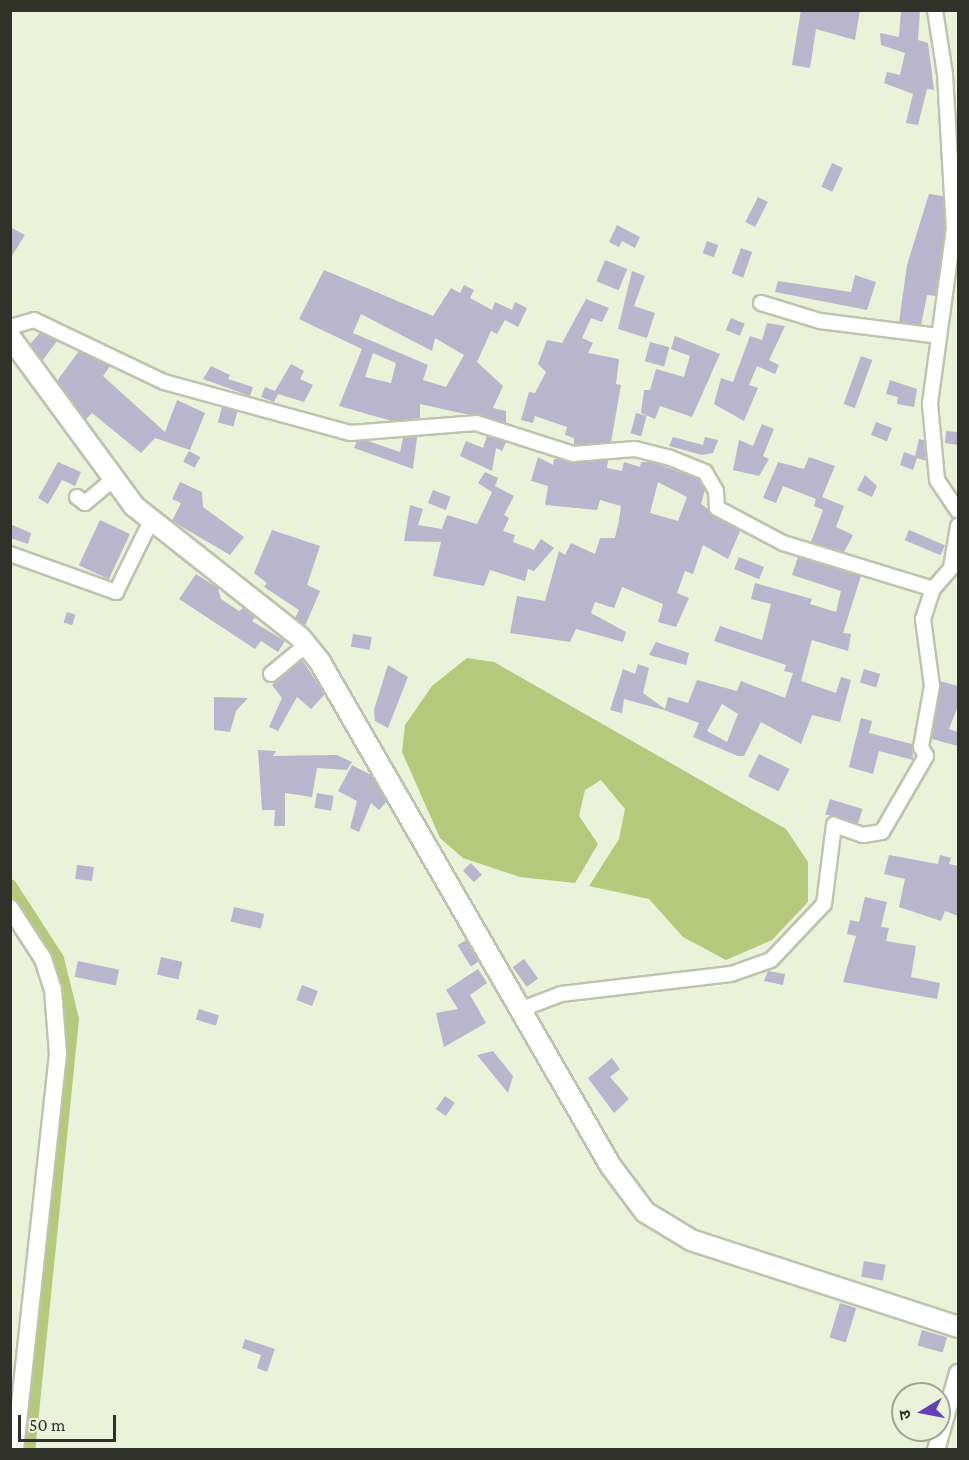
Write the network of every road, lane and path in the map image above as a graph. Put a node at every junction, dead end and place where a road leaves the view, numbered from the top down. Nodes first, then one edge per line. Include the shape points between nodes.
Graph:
1 (935, 10) edge
2 (761, 303) dead end
3 (10, 327) edge
4 (938, 336) junction
5 (10, 337) edge
6 (114, 479) junction
7 (77, 497) dead end
8 (958, 510) edge
9 (151, 521) junction
10 (958, 526) edge
11 (10, 554) edge
12 (933, 589) junction
13 (306, 645) junction
14 (271, 674) dead end
15 (10, 908) edge
16 (522, 1009) junction
17 (958, 1327) edge
18 (958, 1373) edge
19 (15, 1449) edge
20 (936, 1449) edge

1 - 4 street via 945,74 954,228
2 - 4 street via 820,321
3 - 12 street via 34,320 164,382 350,433 476,423 573,454 635,449 668,457 705,472 717,508 783,543
4 - 8 street via 930,404 938,480
5 - 6 main road
6 - 7 street via 85,503
6 - 9 main road
9 - 11 street via 116,592
9 - 13 main road
10 - 12 street via 951,568
12 - 16 street via 922,619 932,686 921,747 926,756 882,832 863,835 834,825 824,904 771,960 731,974 561,994
13 - 14 street
13 - 16 main road
15 - 19 street via 43,959 53,989 58,1054
16 - 17 main road via 610,1165 645,1212 665,1227
18 - 20 street

